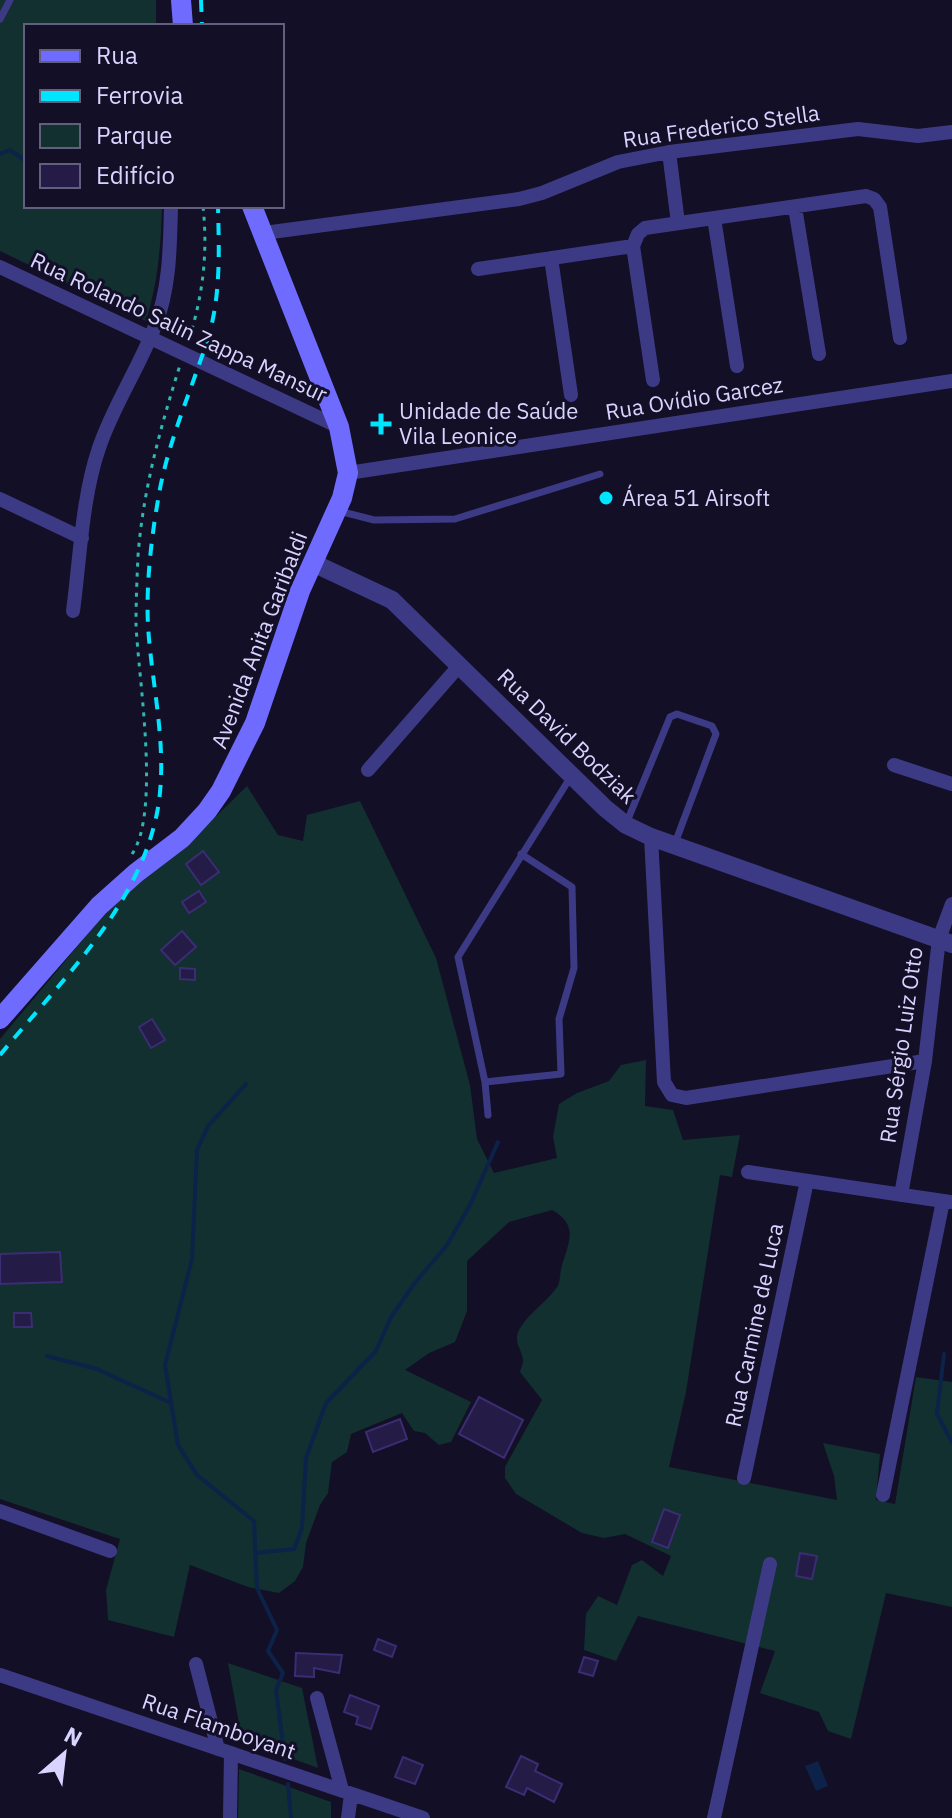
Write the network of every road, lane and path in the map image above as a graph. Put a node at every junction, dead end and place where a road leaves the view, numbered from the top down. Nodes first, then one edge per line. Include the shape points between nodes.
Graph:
1 (10, 0) edge
2 (181, 0) edge
3 (0, 19) edge
4 (183, 24) edge
5 (952, 132) edge
6 (669, 152) junction
7 (795, 207) junction
8 (171, 208) edge
9 (203, 208) edge
10 (253, 208) edge
11 (714, 218) junction
12 (678, 223) junction
13 (264, 233) junction
14 (633, 246) junction
15 (551, 258) junction
16 (0, 267) edge
17 (478, 269) dead end
18 (150, 338) junction
19 (900, 338) dead end
20 (186, 346) dead end
21 (819, 354) dead end
22 (180, 364) dead end
23 (737, 366) dead end
24 (653, 380) dead end
25 (952, 381) edge
26 (571, 395) dead end
27 (339, 427) junction
28 (348, 473) junction
29 (600, 474) dead end
30 (0, 499) edge
31 (337, 510) junction
32 (82, 538) junction
33 (313, 563) junction
34 (73, 611) dead end
35 (459, 666) junction
36 (894, 765) dead end
37 (368, 770) dead end
38 (571, 776) junction
39 (952, 784) edge
40 (626, 825) junction
41 (651, 837) junction
42 (675, 846) junction
43 (521, 854) junction
44 (127, 861) dead end
45 (952, 904) edge
46 (945, 941) edge
47 (0, 1019) edge
48 (925, 1061) junction
49 (485, 1082) junction
50 (488, 1115) dead end
51 (748, 1172) dead end
52 (807, 1181) junction
53 (901, 1195) junction
54 (948, 1202) edge
55 (744, 1478) dead end
56 (883, 1495) dead end
57 (0, 1511) edge
58 (110, 1551) dead end
59 (770, 1564) dead end
60 (196, 1664) dead end
61 (0, 1675) edge
62 (317, 1698) dead end
63 (224, 1751) junction
64 (346, 1792) junction
65 (230, 1818) edge
66 (348, 1818) edge
67 (423, 1818) edge
68 (714, 1818) edge

1 - 3 lane
2 - 4 main road
5 - 6 street, Rua Frederico Stella via 918,136 858,129
6 - 12 street
6 - 13 street, Rua Frederico Stella via 618,162 519,199
7 - 11 street
7 - 19 street via 866,196 878,203
7 - 21 street
8 - 18 street via 166,284
9 - 20 path via 205,273
10 - 13 main road, Avenida Anita Garibaldi
11 - 12 street
11 - 23 street
12 - 14 street via 641,230
13 - 27 main road, Avenida Anita Garibaldi
14 - 15 street
14 - 24 street
15 - 17 street
15 - 26 street
16 - 18 street, Rua Rolando Salin Zappa Mansur
18 - 27 street, Rua Rolando Salin Zappa Mansur
18 - 32 street via 98,450
22 - 44 path via 154,447 138,556 136,624 146,792 142,834
25 - 28 street, Rua Ovídio Garcez
27 - 28 main road, Avenida Anita Garibaldi
28 - 31 main road, Avenida Anita Garibaldi
29 - 31 lane via 455,519 374,520
30 - 32 street
31 - 33 main road, Avenida Anita Garibaldi
32 - 34 street
33 - 35 street, Rua David Bodziak via 392,600
33 - 47 main road, Avenida Anita Garibaldi via 255,723 221,791 182,838 99,906
35 - 37 street
35 - 38 street, Rua David Bodziak
36 - 39 street
38 - 40 street, Rua David Bodziak
38 - 43 lane
40 - 41 street, Rua David Bodziak
40 - 42 lane via 670,717 677,714 712,726 716,734
41 - 42 street, Rua David Bodziak
41 - 48 street via 664,1082 672,1095 686,1098
42 - 46 street, Rua David Bodziak
43 - 49 lane via 458,957
43 - 49 lane via 572,887 574,968 559,1019 561,1074
45 - 46 street, Rua Sérgio Luiz Otto
46 - 48 street, Rua Sérgio Luiz Otto
48 - 53 street, Rua Sérgio Luiz Otto
49 - 50 lane
51 - 52 street
52 - 53 street
52 - 55 street, Rua Carmine de Luca
53 - 54 street
54 - 56 street
57 - 58 street
59 - 68 street
60 - 63 street
61 - 63 street, Rua Flamboyant
62 - 64 street
63 - 64 street, Rua Flamboyant
63 - 65 street
64 - 66 street
64 - 67 street, Rua Flamboyant

